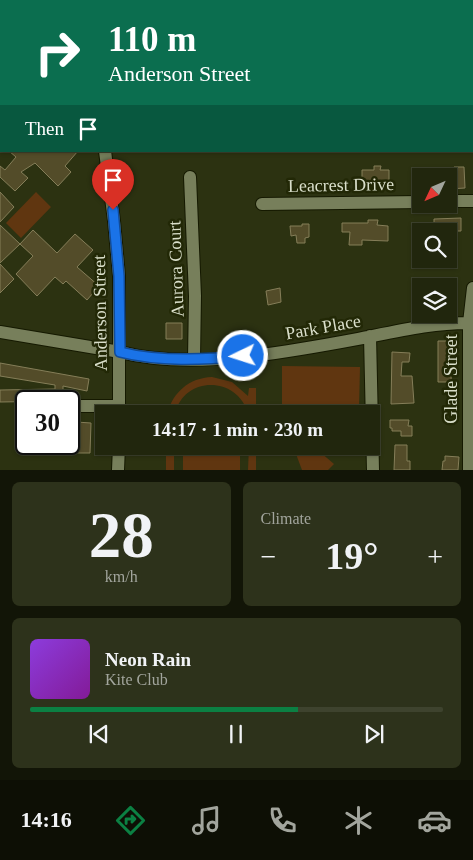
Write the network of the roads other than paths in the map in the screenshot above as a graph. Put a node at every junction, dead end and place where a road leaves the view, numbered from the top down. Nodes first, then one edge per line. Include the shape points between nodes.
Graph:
1 (105, 152) edge
2 (190, 177) dead end
3 (458, 201) edge
4 (473, 201) edge
5 (412, 202) edge
6 (262, 204) dead end
7 (473, 288) edge
8 (471, 323) edge
9 (0, 332) edge
10 (370, 336) junction
11 (120, 352) junction
12 (194, 359) junction
13 (119, 405) edge
14 (80, 407) edge
15 (95, 408) edge
16 (119, 455) edge
17 (118, 470) edge
18 (373, 470) edge
19 (469, 470) edge

1 - 11 street, Anderson Street via 119,276
2 - 12 street, Aurora Court
3 - 4 street
5 - 6 street, Leacrest Drive
7 - 8 street, Glade Street
8 - 10 street, Park Place via 397,330
8 - 19 street, Glade Street
9 - 11 street, Park Place
10 - 12 street, Park Place via 270,354
10 - 18 street
11 - 12 street, Park Place
11 - 13 street, Anderson Street
14 - 15 street
16 - 17 street

